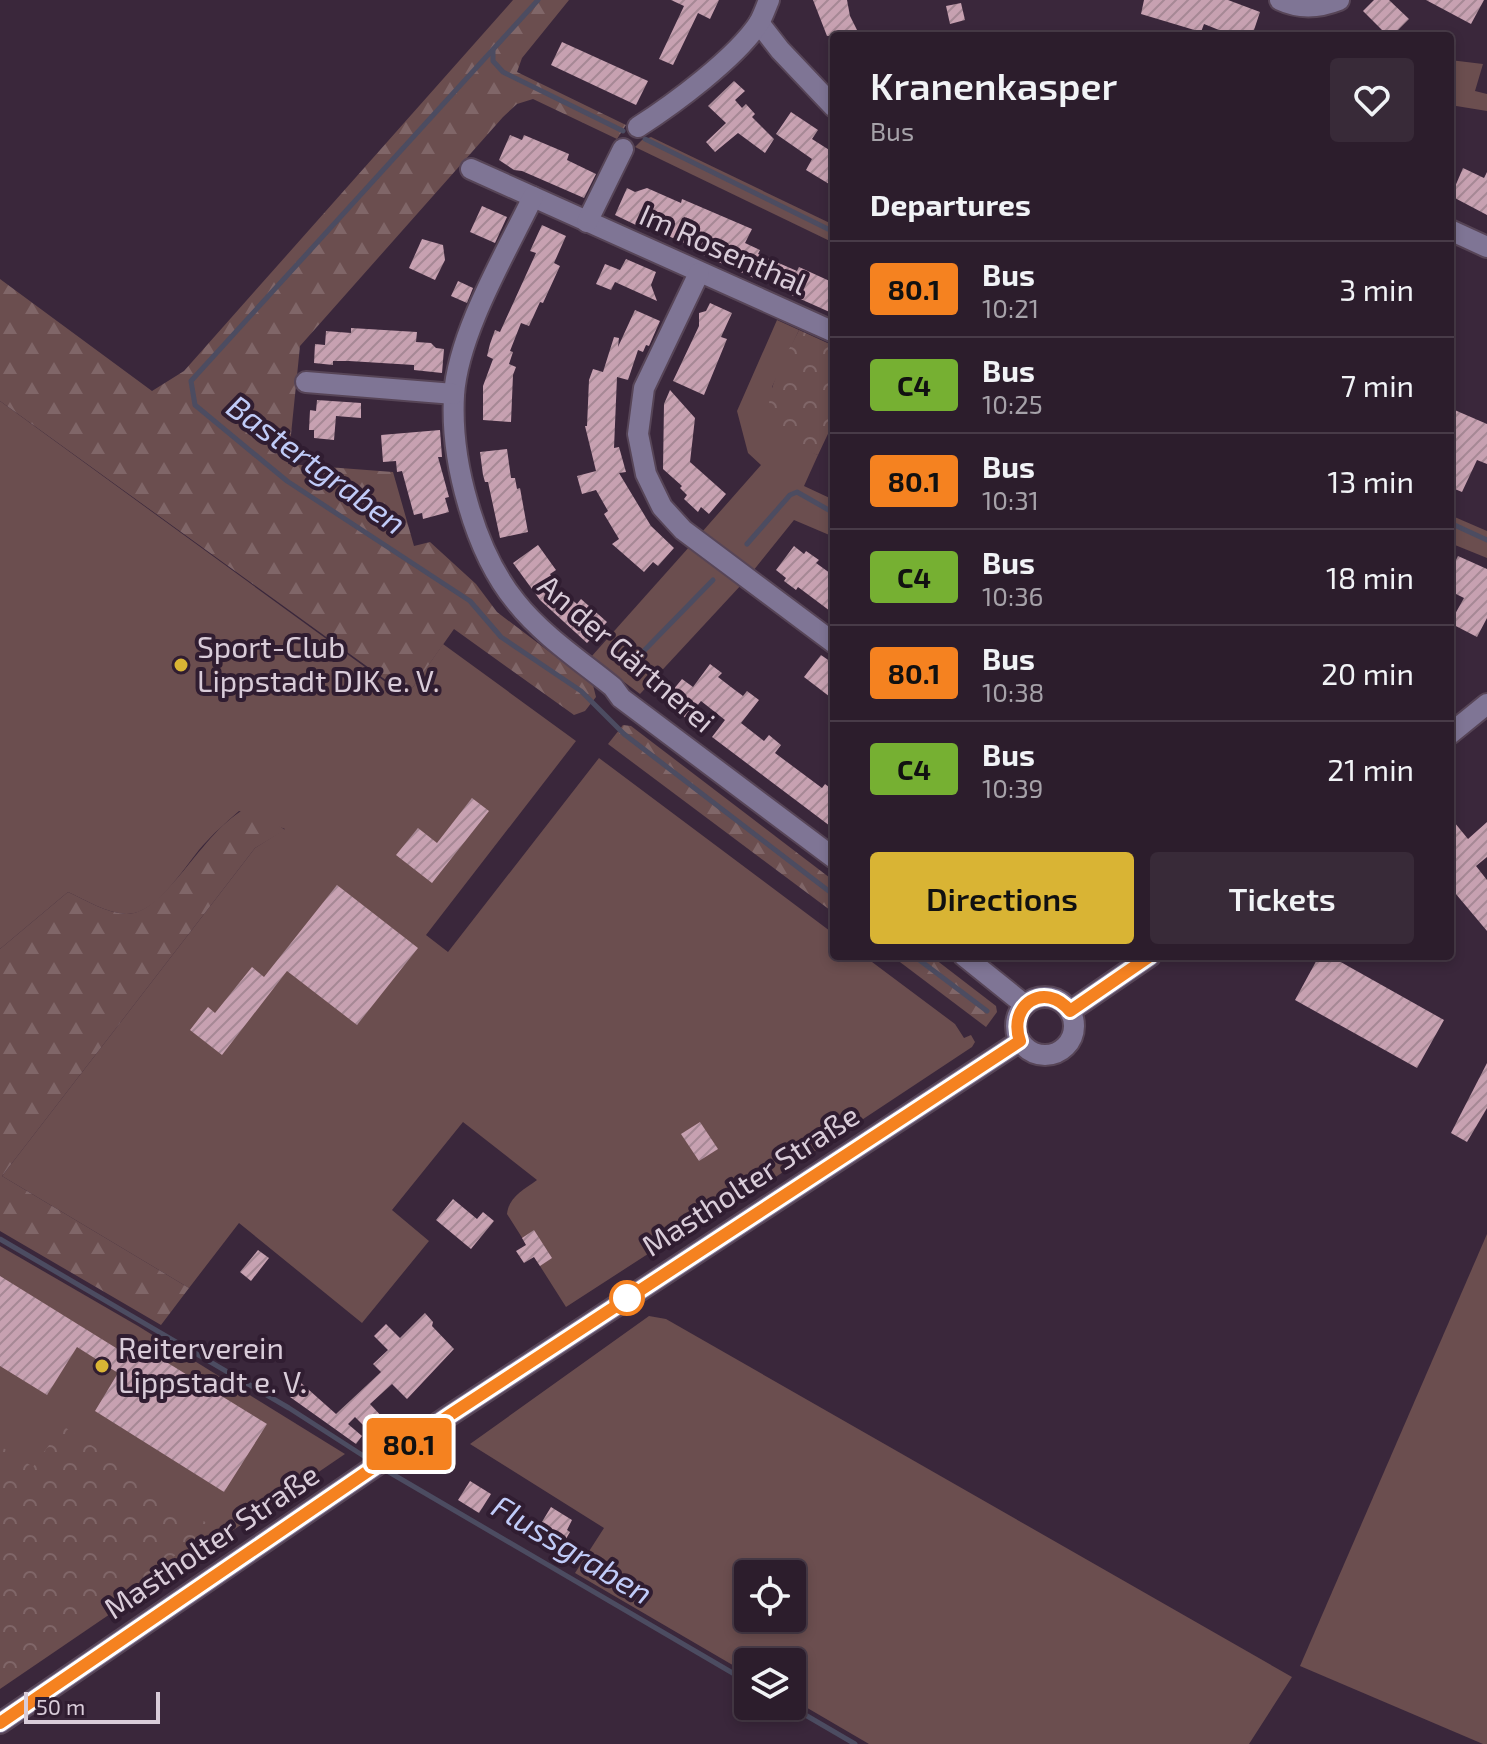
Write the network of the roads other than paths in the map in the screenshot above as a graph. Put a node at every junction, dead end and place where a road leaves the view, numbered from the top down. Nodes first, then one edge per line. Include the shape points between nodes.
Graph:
1 (769, 0) edge
2 (1280, 0) edge
3 (1339, 0) edge
4 (759, 23) junction
5 (830, 103) edge
6 (638, 127) dead end
7 (623, 149) dead end
8 (471, 169) dead end
9 (533, 197) junction
10 (587, 222) junction
11 (1454, 232) edge
12 (1487, 247) edge
13 (699, 273) junction
14 (830, 330) edge
15 (306, 382) dead end
16 (454, 394) junction
17 (830, 640) edge
18 (1487, 704) edge
19 (1454, 731) edge
20 (830, 855) edge
21 (969, 960) edge
22 (1144, 960) edge
23 (1025, 1005) junction
24 (1070, 1011) junction
25 (1020, 1041) junction
26 (0, 1723) edge

1 - 4 street
2 - 3 street via 1320,7
4 - 5 street
4 - 6 street via 672,105
7 - 10 street, Im Rosenthal
8 - 9 street, Im Rosenthal
9 - 10 street, Im Rosenthal
9 - 16 street, An der Gärtnerei via 478,310
10 - 13 street, Im Rosenthal
11 - 12 street
13 - 14 street, Im Rosenthal
13 - 17 street via 644,388 638,434 646,474 662,507 683,530
15 - 16 street
16 - 20 street, An der Gärtnerei via 457,455 471,516 516,603 621,698
18 - 19 street
21 - 23 street
22 - 24 street
23 - 24 street via 1049,997
23 - 25 street via 1017,1022
24 - 25 street via 1074,1028 1061,1051 1043,1055
25 - 26 street, Mastholter Straße via 732,1228

